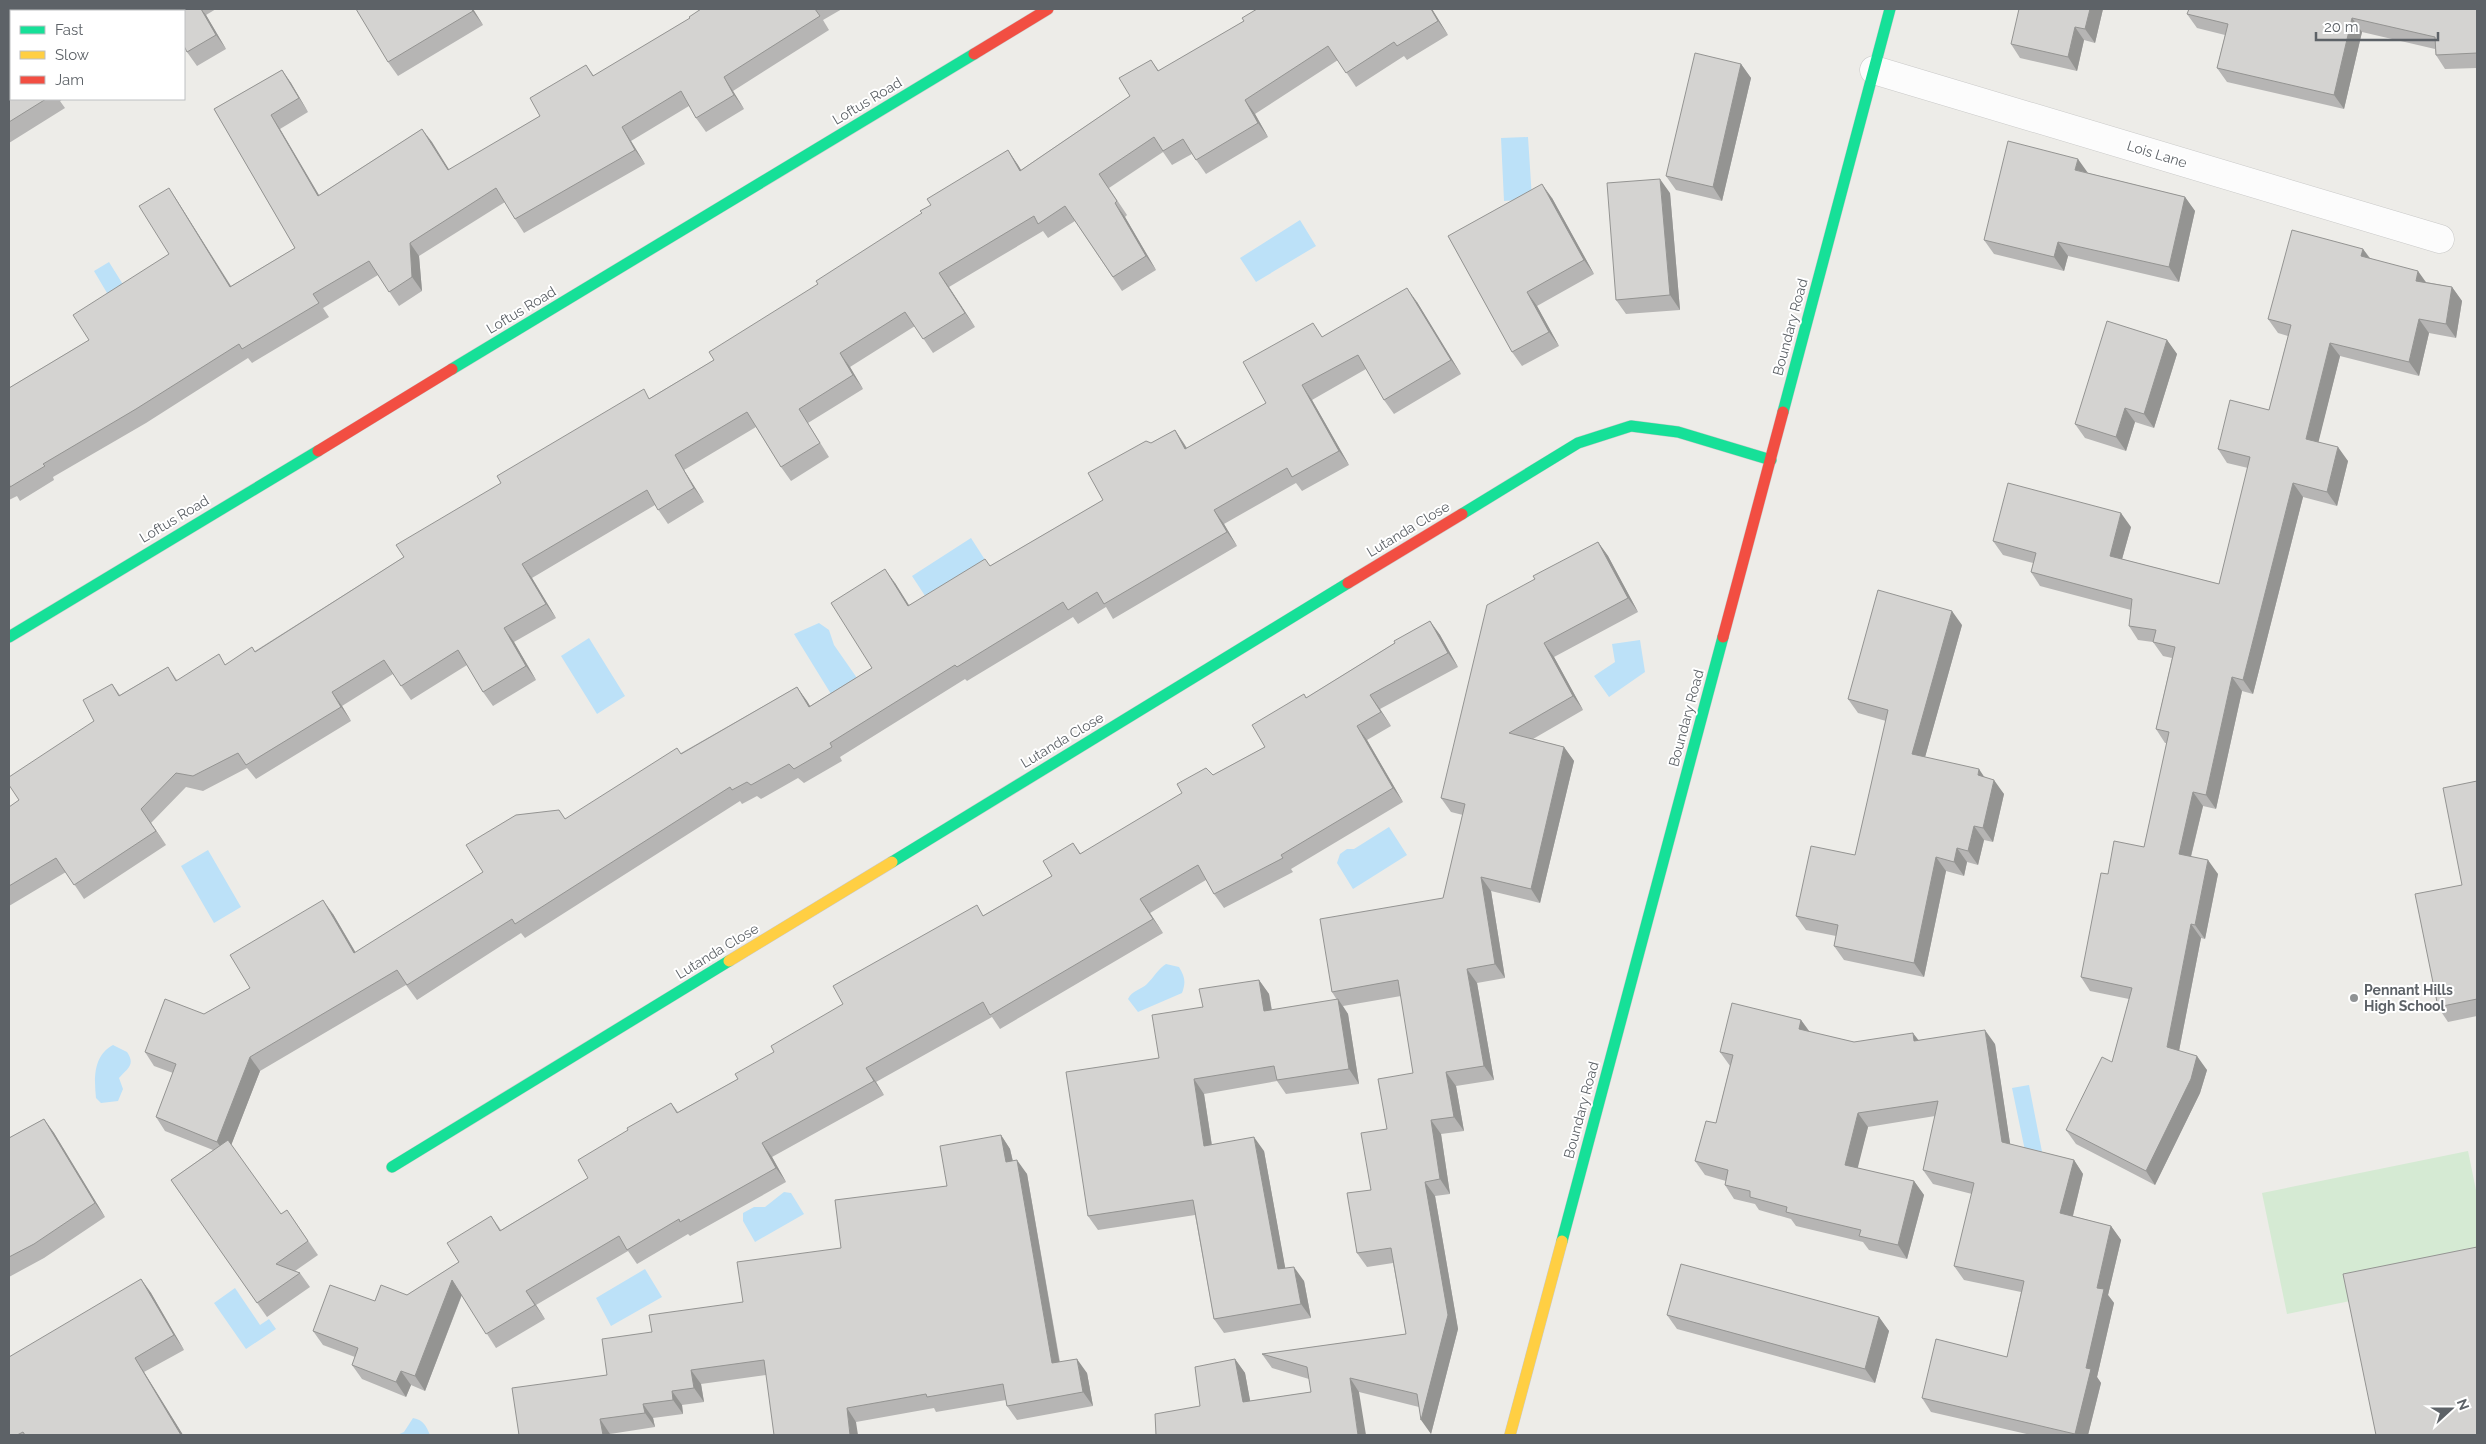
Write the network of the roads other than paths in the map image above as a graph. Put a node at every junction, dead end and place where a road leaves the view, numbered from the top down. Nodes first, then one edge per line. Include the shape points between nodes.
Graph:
1 (1048, 9) edge
2 (1890, 9) edge
3 (1874, 70) junction
4 (2440, 239) dead end
5 (1771, 460) junction
6 (9, 637) edge
7 (392, 1167) dead end
8 (1510, 1435) edge

1 - 6 street, Loftus Road
2 - 3 street, Boundary Road
3 - 4 street, Lois Lane
3 - 5 street, Boundary Road
5 - 7 street, Lutanda Close via 1678,432 1630,426 1578,443
5 - 8 street, Boundary Road

